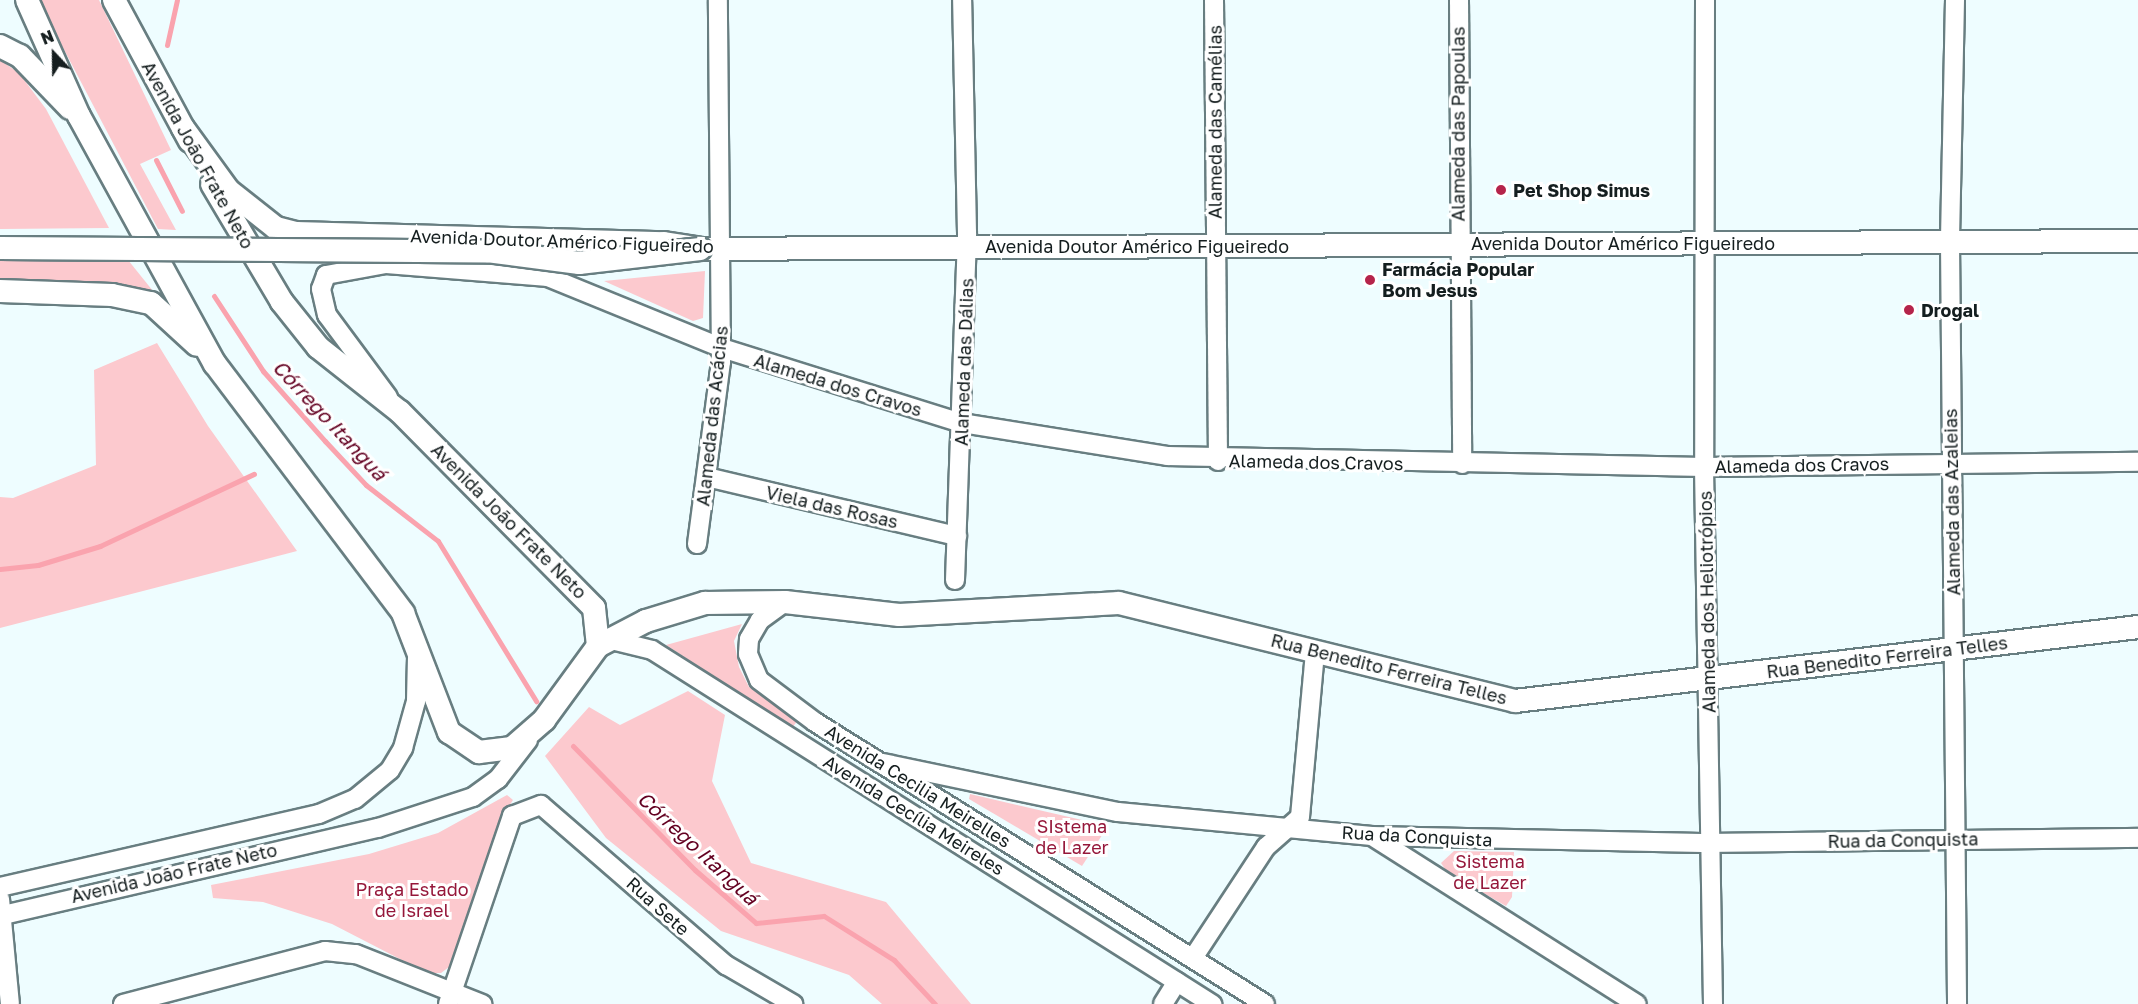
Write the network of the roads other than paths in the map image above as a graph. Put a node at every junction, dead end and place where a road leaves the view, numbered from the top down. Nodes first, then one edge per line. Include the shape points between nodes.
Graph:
1 (27, 0) edge
2 (114, 0) edge
3 (718, 0) edge
4 (962, 0) edge
5 (1214, 0) edge
6 (1458, 0) edge
7 (1705, 0) edge
8 (1955, 0) edge
9 (0, 46) edge
10 (80, 116) junction
11 (183, 128) junction
12 (2138, 241) edge
13 (1704, 242) junction
14 (1950, 243) junction
15 (1458, 244) junction
16 (723, 245) junction
17 (1215, 246) junction
18 (967, 247) junction
19 (0, 248) edge
20 (700, 249) junction
21 (0, 291) edge
22 (722, 348) junction
23 (215, 364) junction
24 (400, 412) junction
25 (962, 423) junction
26 (1218, 461) junction
27 (1951, 462) junction
28 (2138, 462) edge
29 (1462, 464) junction
30 (1704, 467) junction
31 (707, 477) junction
32 (957, 536) junction
33 (697, 544) dead end
34 (955, 580) dead end
35 (785, 602) junction
36 (2138, 627) edge
37 (604, 643) junction
38 (417, 647) junction
39 (1953, 648) junction
40 (1315, 651) junction
41 (1708, 680) junction
42 (544, 720) junction
43 (815, 722) junction
44 (800, 743) junction
45 (882, 763) junction
46 (1285, 828) junction
47 (1372, 836) junction
48 (1956, 838) junction
49 (2138, 838) edge
50 (1430, 839) junction
51 (1714, 843) junction
52 (1445, 880) junction
53 (0, 887) edge
54 (2, 907) edge
55 (1193, 958) junction
56 (1177, 982) junction
57 (450, 998) edge
58 (1712, 999) edge
59 (7, 1003) edge
60 (123, 1004) edge
61 (482, 1004) edge
62 (793, 1004) edge
63 (1163, 1004) edge
64 (1212, 1004) edge
65 (1265, 1004) edge
66 (1637, 1004) edge
67 (1957, 1004) edge

1 - 10 main road, Avenida João Frate Neto
2 - 11 main road, Avenida João Frate Neto
3 - 16 street, Alameda das Acácias
4 - 18 street, Alameda das Dálias
5 - 17 street, Alameda das Camélias
6 - 15 street, Alameda das Papoulas
7 - 13 street, Alameda dos Heliotrópios
8 - 14 street, Alameda das Azaleias
9 - 10 main road via 20,56
10 - 23 main road, Avenida João Frate Neto
11 - 20 main road, Avenida Doutor Américo Figueiredo via 228,190 286,230 664,243
11 - 24 main road, Avenida João Frate Neto via 282,302 337,365
12 - 14 main road, Avenida Doutor Américo Figueiredo
13 - 14 main road, Avenida Doutor Américo Figueiredo
13 - 15 main road, Avenida Doutor Américo Figueiredo
13 - 30 street, Alameda dos Heliotrópios
14 - 27 street, Alameda das Azaleias
15 - 17 main road, Avenida Doutor Américo Figueiredo
15 - 29 street, Alameda das Papoulas
16 - 18 main road, Avenida Doutor Américo Figueiredo
16 - 20 main road, Avenida Doutor Américo Figueiredo
16 - 22 street, Alameda das Acácias
17 - 18 main road, Avenida Doutor Américo Figueiredo
17 - 26 street, Alameda das Camélias
18 - 25 street, Alameda das Dálias
19 - 20 main road, bridge via 487,251 579,263
21 - 23 main road via 112,295 151,303
22 - 24 street, Alameda dos Cravos via 570,282 522,272 386,264 326,275 321,289 327,315
22 - 25 street, Alameda dos Cravos
22 - 31 street, Alameda das Acácias
23 - 38 main road, Avenida João Frate Neto via 276,451 392,597
24 - 37 main road, Avenida João Frate Neto via 586,597 598,619
25 - 26 street, Alameda dos Cravos
25 - 32 street, Alameda das Dálias
26 - 29 street, Alameda dos Cravos
27 - 28 street, Alameda dos Cravos
27 - 30 street, Alameda dos Cravos
27 - 39 street, Alameda das Azaleias
29 - 30 street, Alameda dos Cravos
30 - 41 street, Alameda dos Heliotrópios
31 - 32 street, Viela das Rosas
31 - 33 street, Alameda das Acácias
32 - 34 street, Alameda das Dálias
35 - 37 main road, Rua Benedito Ferreira Telles via 705,603 646,621
35 - 40 main road, Rua Benedito Ferreira Telles via 900,615 1119,603
35 - 43 street, Avenida Cecilia Meirelles via 760,620 748,654 759,680
36 - 39 main road, Rua Benedito Ferreira Telles
37 - 42 main road, Avenida João Frate Neto
37 - 44 street, Avenida Cecília Meireles via 652,650
38 - 42 main road via 440,717 467,748 492,753 512,748
38 - 53 street, Avenida João Frate Neto via 416,701 403,748 390,770 355,799 319,814
39 - 41 main road, Rua Benedito Ferreira Telles
39 - 48 street, Alameda das Azaleias
40 - 41 main road, Rua Benedito Ferreira Telles via 1515,701
40 - 46 street via 1300,817
41 - 51 street, Alameda dos Heliotrópios
42 - 54 street, Avenida João Frate Neto via 498,779 473,797 378,828
43 - 44 street, Avenida Cecilia Meirelles
43 - 45 street, Avenida Cecilia Meirelles
44 - 56 street, Avenida Cecília Meireles
45 - 46 street, Rua da Conquista via 1118,812
45 - 55 street, Avenida Cecilia Meirelles
46 - 47 street, Rua da Conquista
46 - 55 street via 1266,847
47 - 50 street, Rua da Conquista
47 - 52 street
48 - 49 street, Rua da Conquista
48 - 51 street, Rua da Conquista
48 - 67 street, Alameda das Azaleias
50 - 51 street, Rua da Conquista
50 - 52 street via 1430,859
51 - 58 street, Alameda dos Heliotrópios
52 - 66 street
54 - 59 street
55 - 65 street, Avenida Cecilia Meirelles
56 - 63 street
56 - 64 street, Avenida Cecília Meireles
57 - 60 street via 356,954 325,951
57 - 61 street
57 - 62 street, Rua Sete via 512,816 529,806 553,810 726,965

